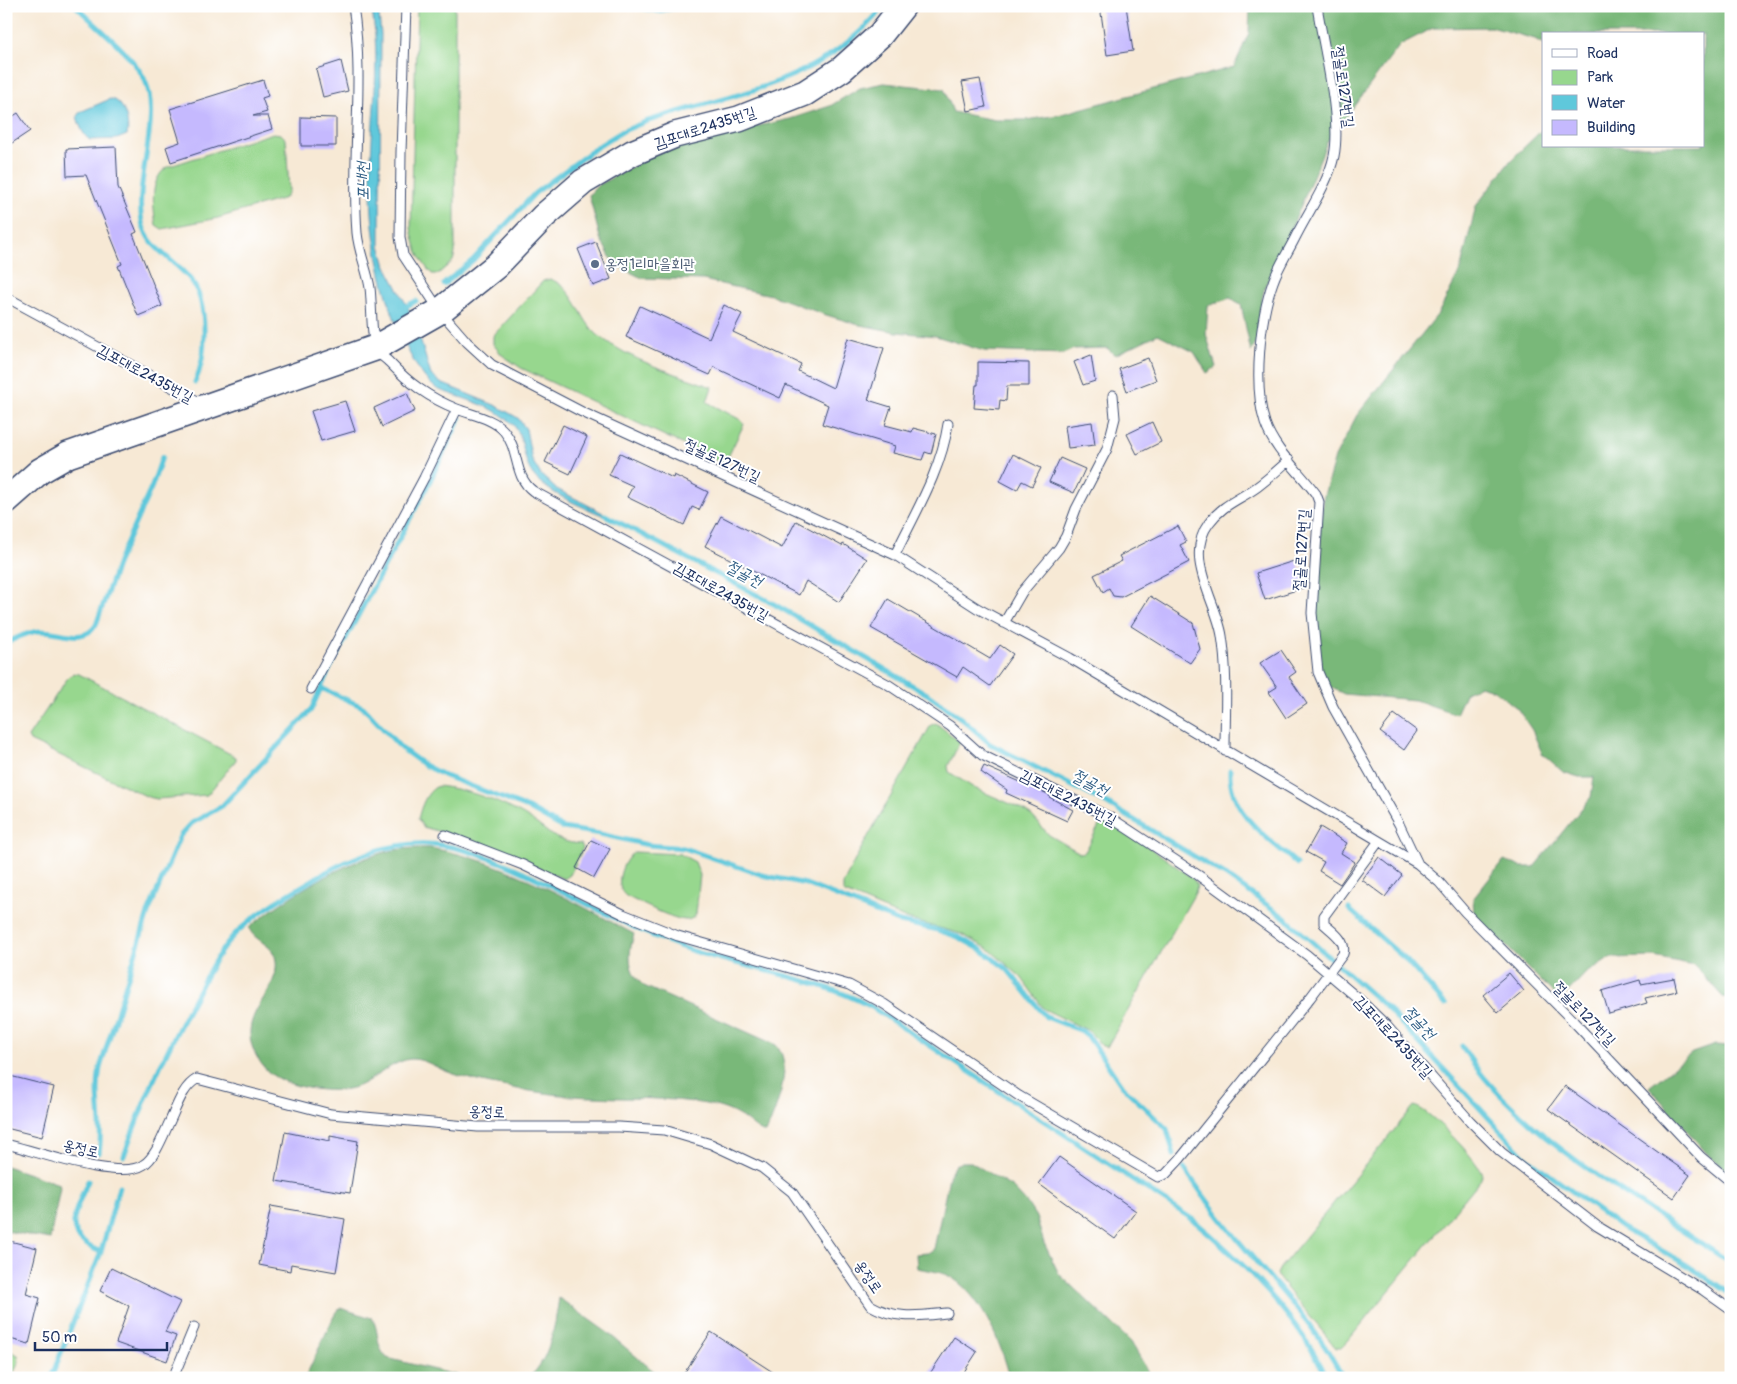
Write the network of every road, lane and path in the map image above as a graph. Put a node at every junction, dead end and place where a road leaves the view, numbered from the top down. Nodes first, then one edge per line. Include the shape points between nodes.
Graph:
1 (353, 6) edge
2 (406, 6) edge
3 (903, 6) edge
4 (1317, 6) edge
5 (6, 297) edge
6 (434, 314) junction
7 (383, 344) junction
8 (1114, 395) dead end
9 (208, 407) junction
10 (457, 409) junction
11 (948, 424) dead end
12 (1289, 460) junction
13 (6, 500) edge
14 (895, 555) junction
15 (1004, 623) junction
16 (312, 689) dead end
17 (1225, 751) junction
18 (445, 835) dead end
19 (1379, 842) junction
20 (1418, 864) junction
21 (1329, 971) junction
22 (6, 1144) edge
23 (1731, 1182) edge
24 (1731, 1310) edge
25 (947, 1313) dead end
26 (194, 1327) dead end
27 (173, 1378) edge

1 - 7 lane via 357,65 357,234
2 - 6 lane via 400,238 403,255
3 - 6 street, 김포대로2435번길 via 880,35 842,69 805,93 739,119 675,135 632,153 582,182 496,266
4 - 12 lane, 절골로127번길 via 1334,114 1336,140 1333,158 1273,281 1259,350 1266,424
5 - 9 lane, 김포대로2435번길
6 - 7 street, 김포대로2435번길
6 - 14 lane, 절골로127번길 via 492,364 582,412
7 - 9 street, 김포대로2435번길
7 - 10 lane, 김포대로2435번길 via 410,384
8 - 15 lane via 1115,418 1107,449 1066,536 1060,548 1022,592
9 - 13 street via 68,455 40,471
10 - 16 lane
10 - 21 lane, 김포대로2435번길 via 486,419 504,431 520,477 533,491 889,685 950,726 982,755 1111,818 1198,875
11 - 14 lane via 945,446 936,471
12 - 17 lane via 1256,488 1225,505 1207,525 1200,550 1203,578 1222,635 1226,685
12 - 20 lane, 절골로127번길 via 1319,502 1312,612 1318,672 1333,707
14 - 15 lane, 절골로127번길
15 - 17 lane, 절골로127번길 via 1070,658
17 - 19 lane, 절골로127번길
18 - 21 lane via 523,865 623,914 678,936 849,985 884,1004 1019,1096 1158,1177 1166,1174
19 - 20 lane, 절골로127번길
19 - 21 lane via 1324,916 1324,924 1344,946 1343,954
20 - 23 lane, 절골로127번길 via 1439,882 1701,1157
21 - 24 lane, 김포대로2435번길 via 1386,1025 1501,1152 1597,1226 1696,1285
22 - 25 lane, 옹정로 via 86,1165 132,1170 144,1165 154,1152 190,1082 197,1079 331,1114 478,1127 664,1130 711,1144 762,1168 792,1192 870,1305 886,1314
26 - 27 lane

